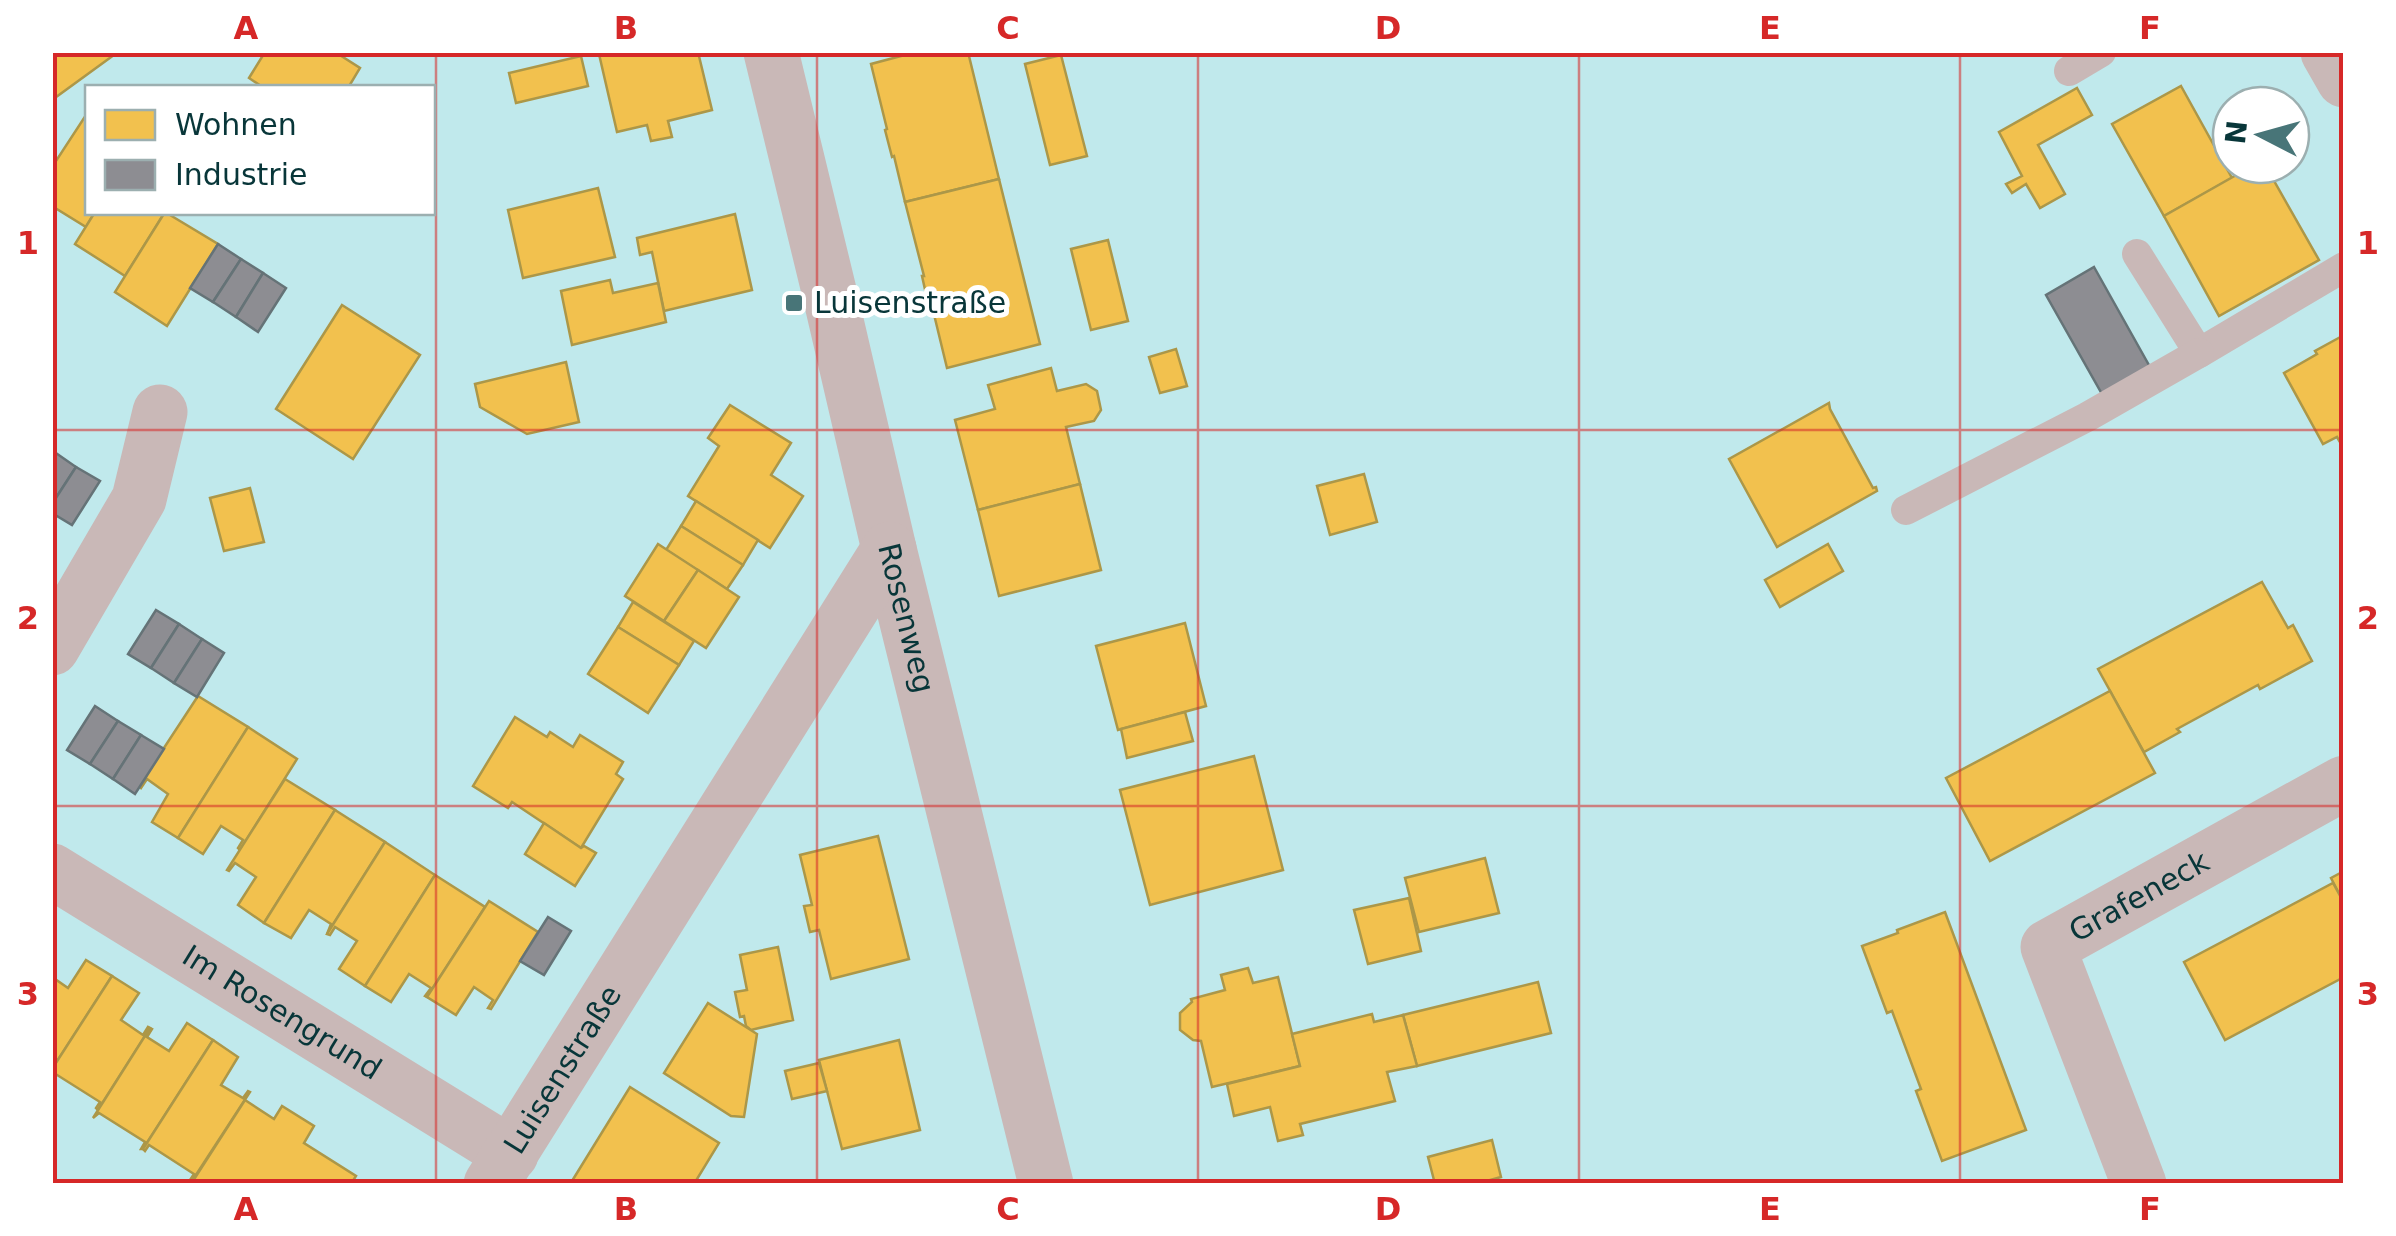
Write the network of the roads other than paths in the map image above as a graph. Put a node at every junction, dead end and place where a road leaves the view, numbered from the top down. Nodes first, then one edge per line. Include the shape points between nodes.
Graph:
1 (770, 52) edge
2 (2101, 52) edge
3 (2328, 52) edge
4 (2069, 71) dead end
5 (2344, 80) edge
6 (2137, 254) dead end
7 (2344, 267) edge
8 (2199, 353) junction
9 (160, 412) dead end
10 (1906, 510) dead end
11 (889, 549) junction
12 (52, 648) edge
13 (2344, 783) edge
14 (52, 871) edge
15 (501, 1169) edge
16 (1046, 1184) edge
17 (2139, 1184) edge

1 - 11 street, Rosenweg
2 - 4 lane
3 - 5 street
6 - 8 lane
7 - 8 lane
8 - 10 lane
9 - 12 street via 139,498
11 - 15 street, Luisenstraße
11 - 16 street, Rosenweg
13 - 17 street, Grafeneck via 2048,947
14 - 15 street, Im Rosengrund

